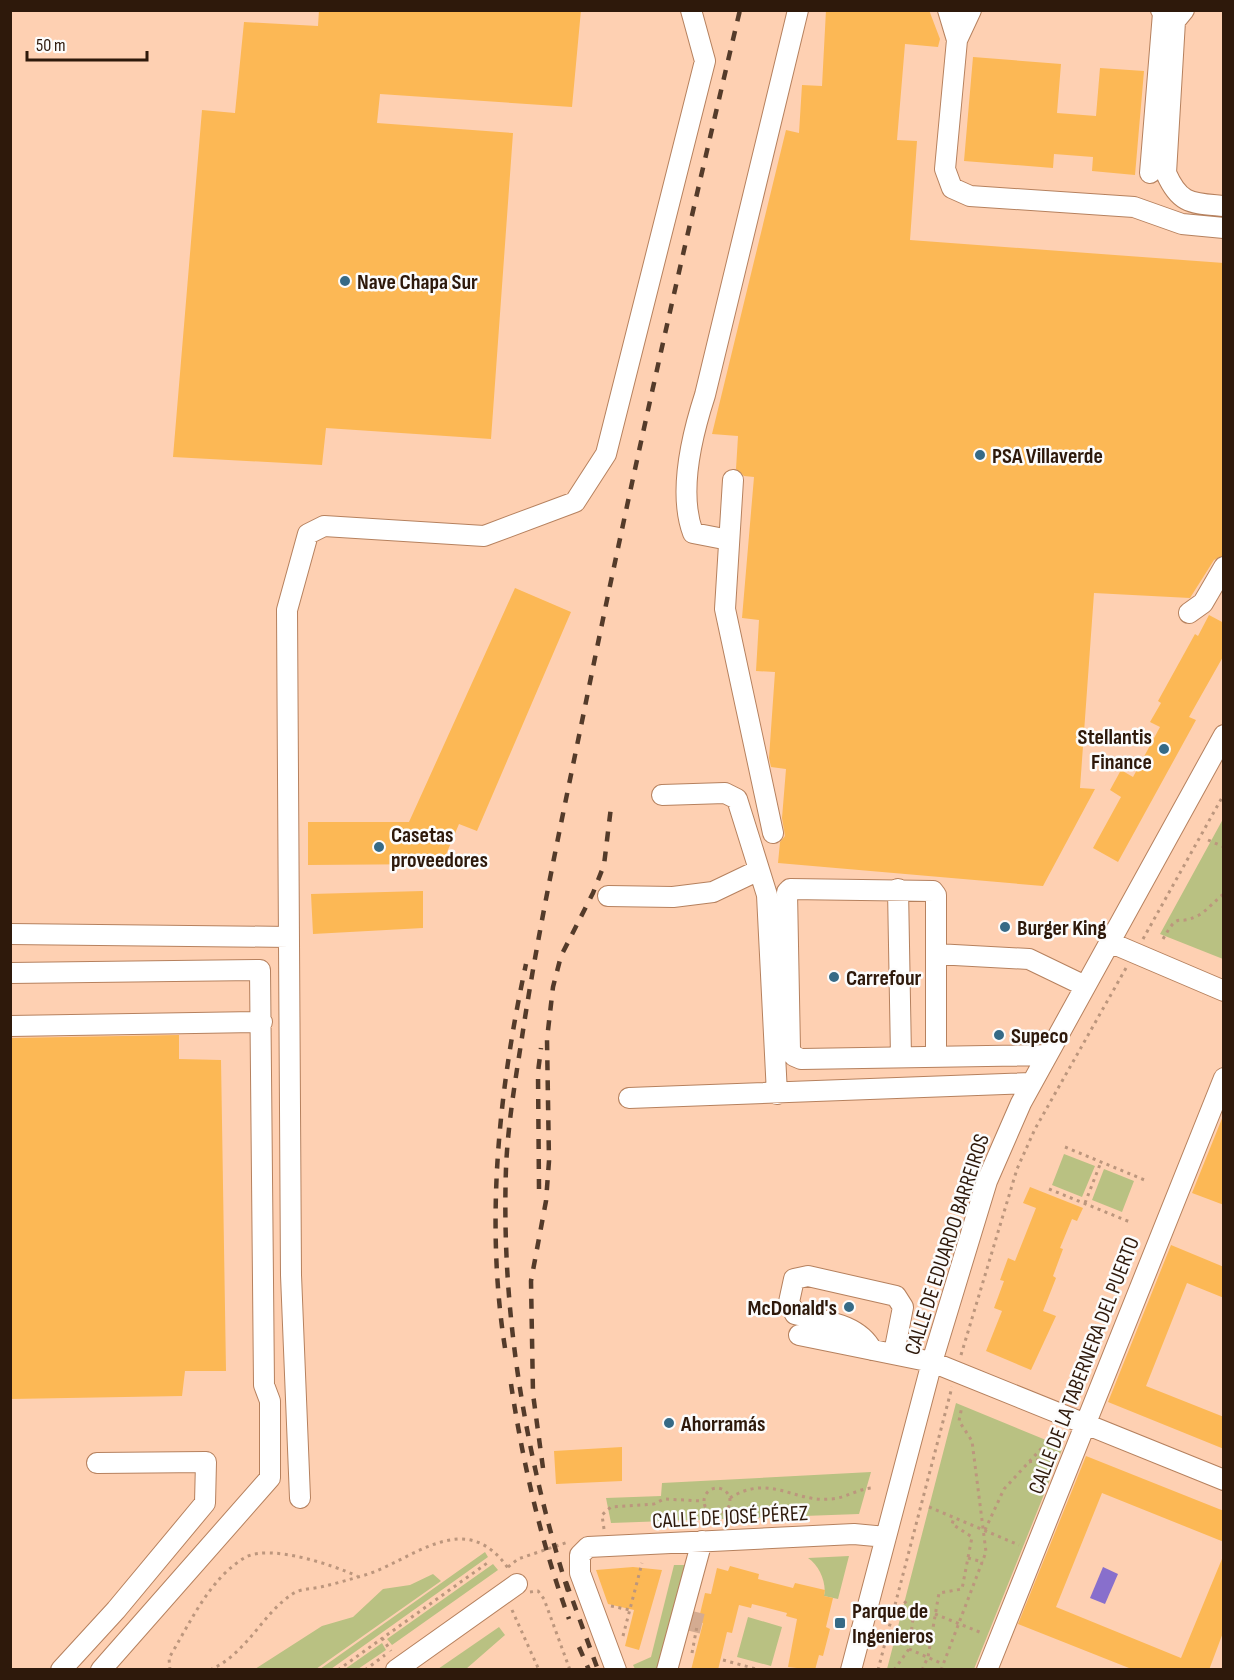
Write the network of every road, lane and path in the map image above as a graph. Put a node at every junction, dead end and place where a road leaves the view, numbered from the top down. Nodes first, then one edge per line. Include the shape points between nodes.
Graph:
1 (691, 10) edge
2 (811, 10) edge
3 (948, 10) edge
4 (971, 10) edge
5 (1161, 10) edge
6 (1184, 10) edge
7 (797, 19) edge
8 (957, 40) junction
9 (1150, 173) dead end
10 (1224, 206) edge
11 (1224, 228) edge
12 (733, 480) dead end
13 (729, 540) junction
14 (1224, 567) edge
15 (1189, 613) dead end
16 (1224, 735) edge
17 (1224, 794) edge
18 (662, 795) dead end
19 (773, 833) dead end
20 (1208, 840) dead end
21 (1224, 846) edge
22 (757, 871) junction
23 (897, 889) junction
24 (1224, 894) edge
25 (608, 896) dead end
26 (10, 933) edge
27 (290, 937) junction
28 (1163, 939) dead end
29 (1109, 942) junction
30 (936, 954) junction
31 (1134, 954) junction
32 (10, 973) edge
33 (1085, 987) junction
34 (1224, 990) edge
35 (262, 1022) junction
36 (10, 1026) edge
37 (1047, 1055) junction
38 (901, 1057) junction
39 (936, 1057) junction
40 (1224, 1078) edge
41 (1032, 1083) junction
42 (777, 1094) junction
43 (628, 1098) dead end
44 (1065, 1147) dead end
45 (1101, 1162) junction
46 (1147, 1181) dead end
47 (1048, 1189) dead end
48 (1085, 1203) junction
49 (1130, 1222) dead end
50 (799, 1335) dead end
51 (872, 1350) junction
52 (894, 1353) junction
53 (932, 1362) junction
54 (957, 1371) junction
55 (962, 1406) dead end
56 (1086, 1424) junction
57 (1052, 1437) dead end
58 (1063, 1454) dead end
59 (1029, 1462) junction
60 (97, 1463) dead end
61 (1224, 1480) edge
62 (872, 1488) dead end
63 (300, 1498) dead end
64 (730, 1498) junction
65 (703, 1501) junction
66 (929, 1507) dead end
67 (717, 1514) junction
68 (954, 1518) junction
69 (985, 1531) junction
70 (711, 1535) junction
71 (886, 1537) junction
72 (601, 1545) junction
73 (575, 1548) junction
74 (1025, 1548) dead end
75 (968, 1558) junction
76 (490, 1561) dead end
77 (983, 1562) junction
78 (642, 1563) dead end
79 (358, 1577) junction
80 (521, 1588) joint
81 (903, 1600) dead end
82 (605, 1605) dead end
83 (512, 1610) dead end
84 (630, 1610) junction
85 (695, 1611) tunnel mouth
86 (935, 1614) junction
87 (960, 1624) junction
88 (690, 1631) tunnel mouth
89 (623, 1636) dead end
90 (989, 1636) dead end
91 (382, 1638) junction
92 (909, 1649) junction
93 (928, 1657) junction
94 (394, 1660) edge
95 (723, 1660) dead end
96 (943, 1664) junction
97 (674, 1667) edge
98 (61, 1670) edge
99 (101, 1670) edge
100 (170, 1670) edge
101 (210, 1670) edge
102 (338, 1670) edge
103 (538, 1670) edge
104 (570, 1670) edge
105 (616, 1670) edge
106 (760, 1670) edge
107 (851, 1670) edge
108 (878, 1670) edge
109 (894, 1670) edge
110 (922, 1670) edge
111 (941, 1670) edge
112 (987, 1670) edge

1 - 27 street via 705,61 606,454 575,501 484,536 324,526 308,534 287,610
2 - 7 street
3 - 8 street
4 - 8 street
5 - 9 street
6 - 10 street via 1175,21 1166,173 1174,190 1189,202
7 - 13 street via 693,431 688,521 693,533
8 - 11 street via 945,169 952,188 970,196 1134,207 1182,224
12 - 13 street
13 - 19 street via 725,609
14 - 15 street via 1203,603
16 - 29 street, CALLE DE EDUARDO BARREIROS
17 - 31 path
18 - 22 street via 725,792 737,798
20 - 21 path
22 - 25 street via 713,892 673,897
22 - 42 street via 767,895
23 - 30 street via 933,891 936,895
23 - 38 street
23 - 38 street via 787,892 790,1050 801,1059
24 - 28 path via 1196,917 1173,922
26 - 27 street
27 - 63 street via 291,1275
29 - 31 street
29 - 33 street, CALLE DE EDUARDO BARREIROS
30 - 33 street via 1029,959
30 - 39 street
31 - 34 street
31 - 54 path via 1035,1129 1017,1169
32 - 35 street via 260,970
33 - 37 street, CALLE DE EDUARDO BARREIROS
35 - 36 street
35 - 99 street via 264,1385 270,1401 270,1478
37 - 39 street
37 - 41 street, CALLE DE EDUARDO BARREIROS
38 - 39 street
40 - 56 street, CALLE DE LA TABERNERA DEL PUERTO
41 - 42 street
41 - 53 street, CALLE DE EDUARDO BARREIROS via 987,1180
42 - 43 street
44 - 45 path
45 - 46 path
45 - 48 path
47 - 48 path
48 - 49 path
50 - 51 street
51 - 52 street
51 - 52 street via 856,1330 795,1314 789,1302 794,1279 808,1276 896,1296 903,1307
52 - 53 street
53 - 54 street
53 - 71 street, CALLE DE EDUARDO BARREIROS
54 - 56 street
54 - 108 path
55 - 69 path via 959,1421 972,1441
56 - 61 street
56 - 112 street, CALLE DE LA TABERNERA DEL PUERTO
57 - 59 path
58 - 59 path
59 - 69 path via 1004,1489
60 - 98 street via 206,1462 205,1503
62 - 64 path via 831,1500 767,1487
64 - 65 path via 717,1487 706,1492
64 - 67 path via 727,1509
65 - 67 path via 706,1509
65 - 72 path via 664,1499 654,1504 611,1507 602,1515
66 - 68 path
67 - 70 path
68 - 69 path
68 - 75 path via 952,1524 972,1537
69 - 74 path
69 - 77 path
70 - 71 street, CALLE DE JOSÉ PÉREZ
70 - 72 street, CALLE DE JOSÉ PÉREZ
70 - 85 street
70 - 97 street
71 - 107 street, CALLE DE EDUARDO BARREIROS
72 - 73 street, CALLE DE JOSÉ PÉREZ
73 - 79 path via 518,1559 507,1568 493,1550 458,1539 428,1547
73 - 105 street via 580,1573
75 - 77 path
75 - 86 path via 962,1589 939,1593
76 - 91 path
77 - 87 path
78 - 84 path
79 - 100 path via 289,1554 247,1557 222,1576 169,1658
79 - 101 path via 296,1591 280,1603 244,1645
80 - 94 street
80 - 104 path via 538,1591 544,1599
81 - 92 path via 914,1611
82 - 84 path
83 - 103 path
84 - 89 path
86 - 87 path
86 - 93 path
87 - 90 path
87 - 96 path
88 - 97 street
91 - 94 path
91 - 102 path
92 - 93 path
92 - 109 path
93 - 96 path
93 - 110 path
95 - 106 path
96 - 111 path

